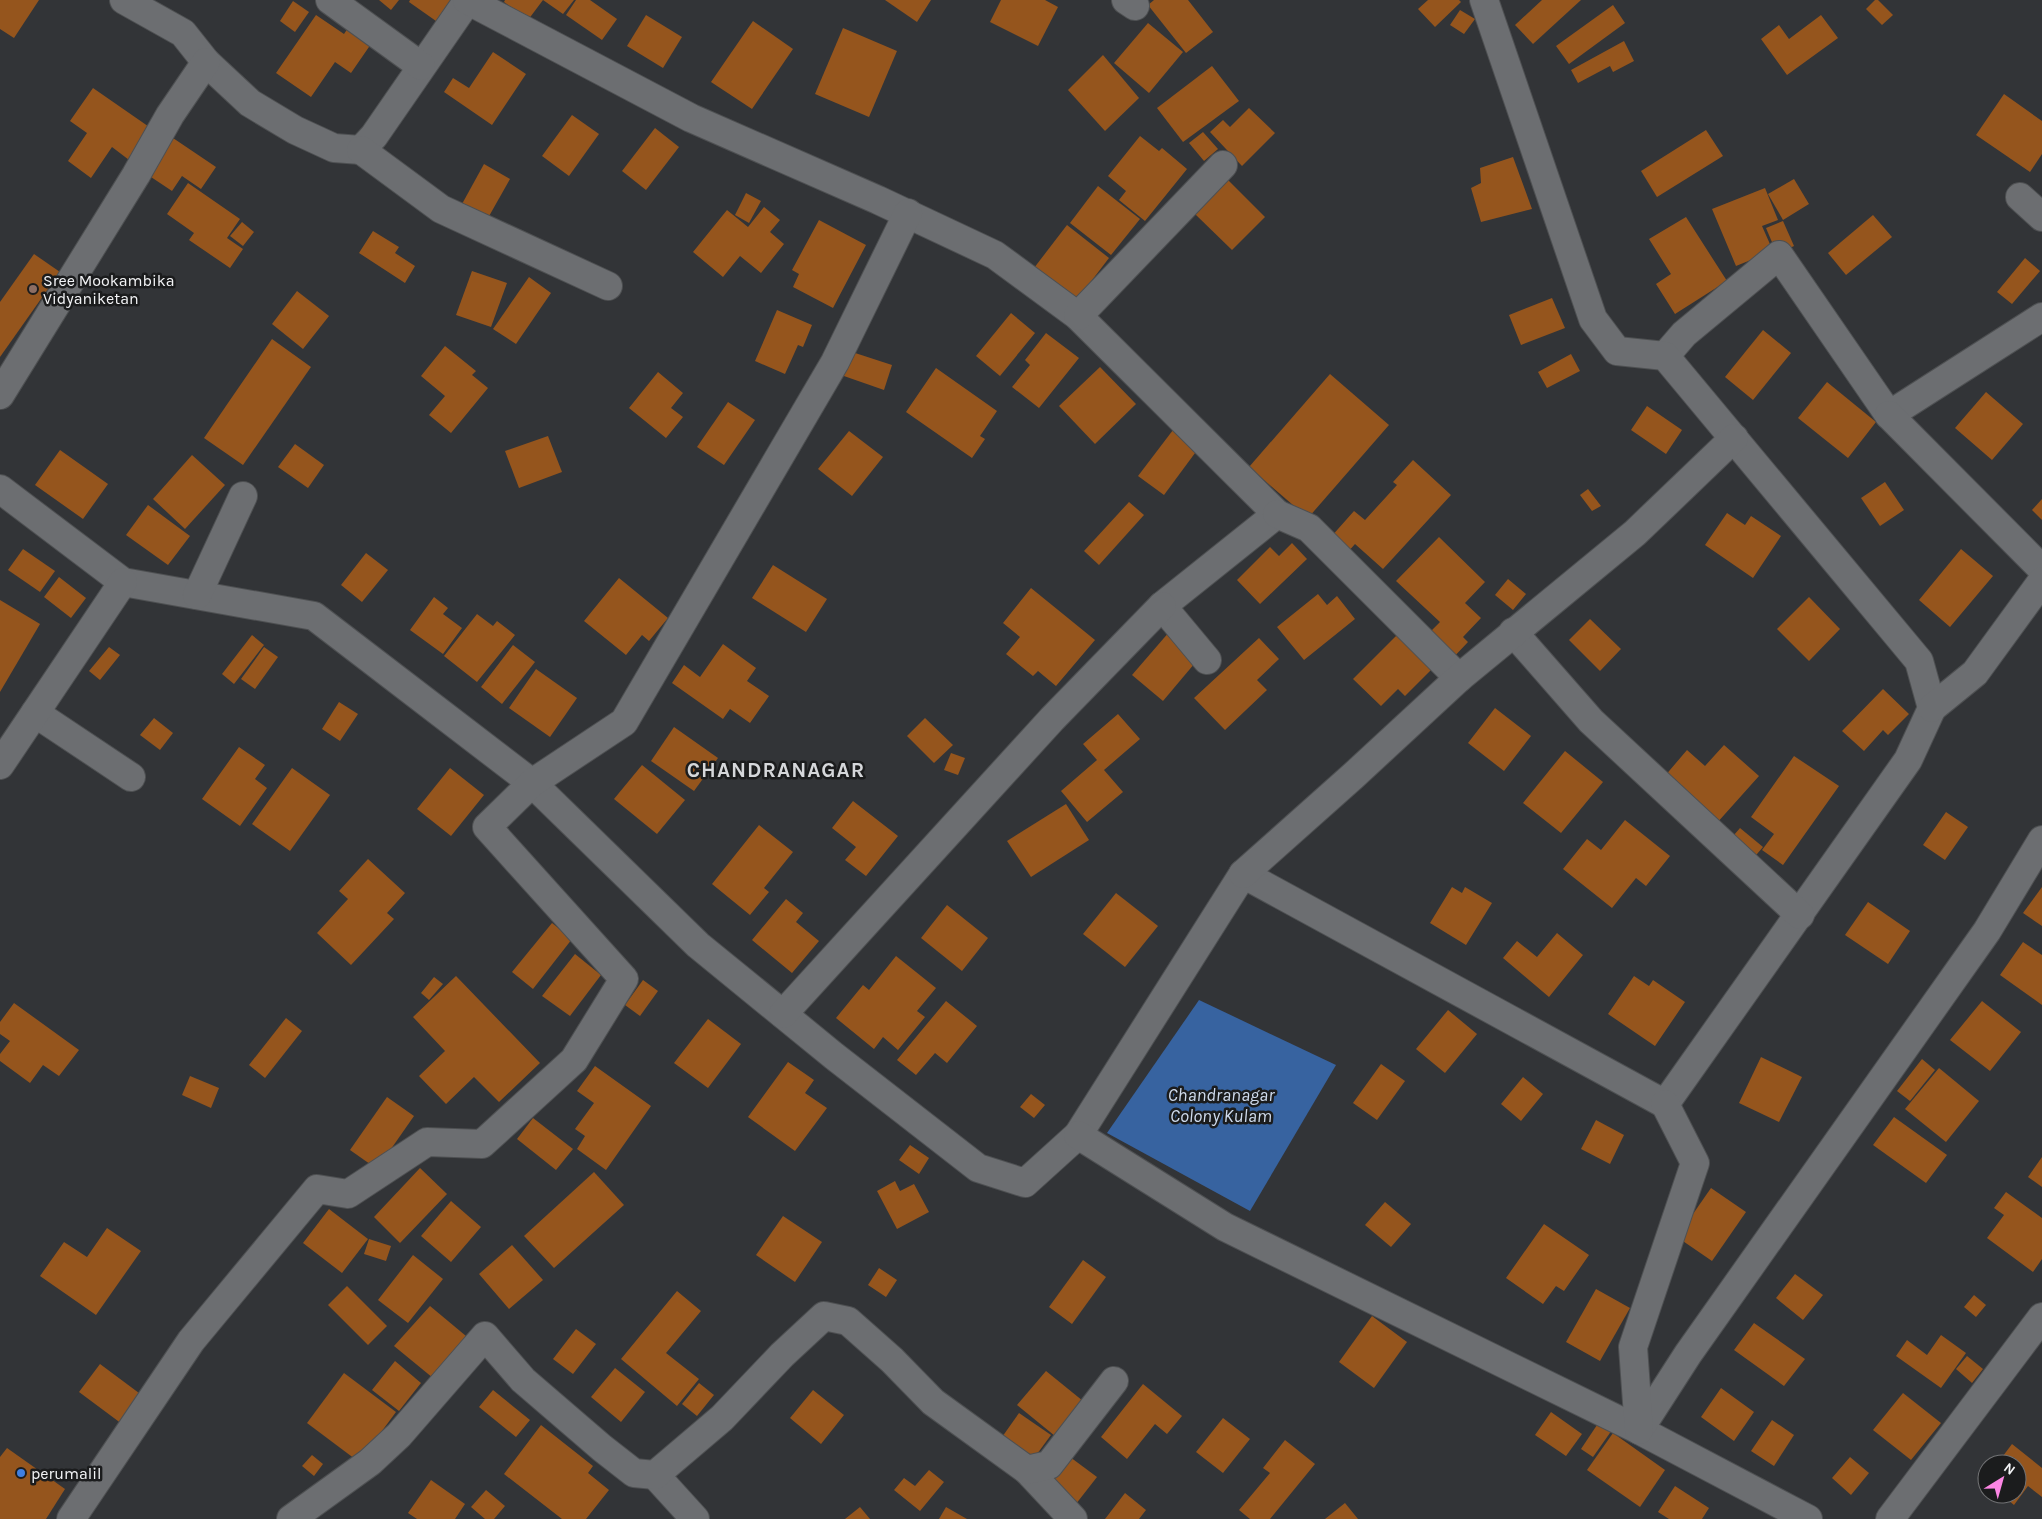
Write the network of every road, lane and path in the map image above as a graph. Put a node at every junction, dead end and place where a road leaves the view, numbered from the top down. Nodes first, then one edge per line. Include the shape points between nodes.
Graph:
1 (124, 0) edge
2 (330, 0) edge
3 (468, 0) edge
4 (1489, 2) edge
5 (206, 62) junction
6 (421, 66) junction
7 (361, 150) junction
8 (1224, 165) dead end
9 (2020, 197) dead end
10 (908, 213) junction
11 (2042, 217) edge
12 (608, 286) dead end
13 (1078, 316) junction
14 (2042, 318) edge
15 (1665, 356) junction
16 (0, 395) edge
17 (1889, 415) junction
18 (1734, 438) junction
19 (0, 489) edge
20 (243, 496) dead end
21 (1277, 514) junction
22 (2042, 569) edge
23 (2042, 581) edge
24 (123, 582) junction
25 (197, 595) junction
26 (1162, 606) junction
27 (1513, 632) junction
28 (1207, 660) dead end
29 (1459, 678) junction
30 (1932, 708) junction
31 (35, 713) junction
32 (0, 765) edge
33 (132, 777) dead end
34 (532, 783) junction
35 (2042, 840) edge
36 (1243, 874) junction
37 (1800, 915) junction
38 (783, 1014) junction
39 (1665, 1104) junction
40 (1078, 1135) junction
41 (2042, 1317) edge
42 (1114, 1381) dead end
43 (1639, 1430) junction
44 (1027, 1470) junction
45 (655, 1475) junction
46 (71, 1519) edge
47 (291, 1519) edge
48 (695, 1519) edge
49 (1073, 1519) edge
50 (1808, 1519) edge
51 (1890, 1519) edge

1 - 5 street via 182,33
2 - 6 street
3 - 6 street
3 - 10 street via 691,118
4 - 15 street via 1593,319 1617,351
5 - 7 street via 250,103 295,130 334,148
5 - 16 street via 170,115
6 - 7 street
7 - 12 street via 441,209
8 - 13 street
9 - 11 street
10 - 13 street via 995,254
10 - 34 street via 835,362 624,722
13 - 21 street
14 - 17 street
15 - 17 street via 1684,334 1779,254
15 - 18 street
17 - 22 street
18 - 27 street via 1635,534
18 - 30 street via 1920,661
19 - 24 street
20 - 25 street
21 - 26 street
21 - 29 street via 1309,528
23 - 30 street via 1975,673
24 - 25 street
24 - 31 street
25 - 34 street via 314,616
26 - 28 street
26 - 38 street via 1052,719
27 - 29 street
27 - 37 street via 1592,721
29 - 36 street
30 - 37 street via 1908,760
31 - 32 street
31 - 33 street
34 - 38 street via 698,946
34 - 46 street via 487,827 624,979 574,1060 482,1144 427,1142 348,1194 317,1189 191,1341
35 - 43 street via 1987,930 1688,1354
36 - 39 street
36 - 40 street
37 - 39 street
38 - 40 street via 978,1168 1025,1183
39 - 43 street via 1695,1164 1634,1347
40 - 43 street via 1225,1227
41 - 51 street
42 - 44 street via 1049,1466
43 - 50 street
44 - 45 street via 933,1402 848,1321 824,1316 722,1418
44 - 49 street
45 - 47 street via 634,1473 602,1448 522,1380 485,1336 399,1435 370,1462
45 - 48 street

